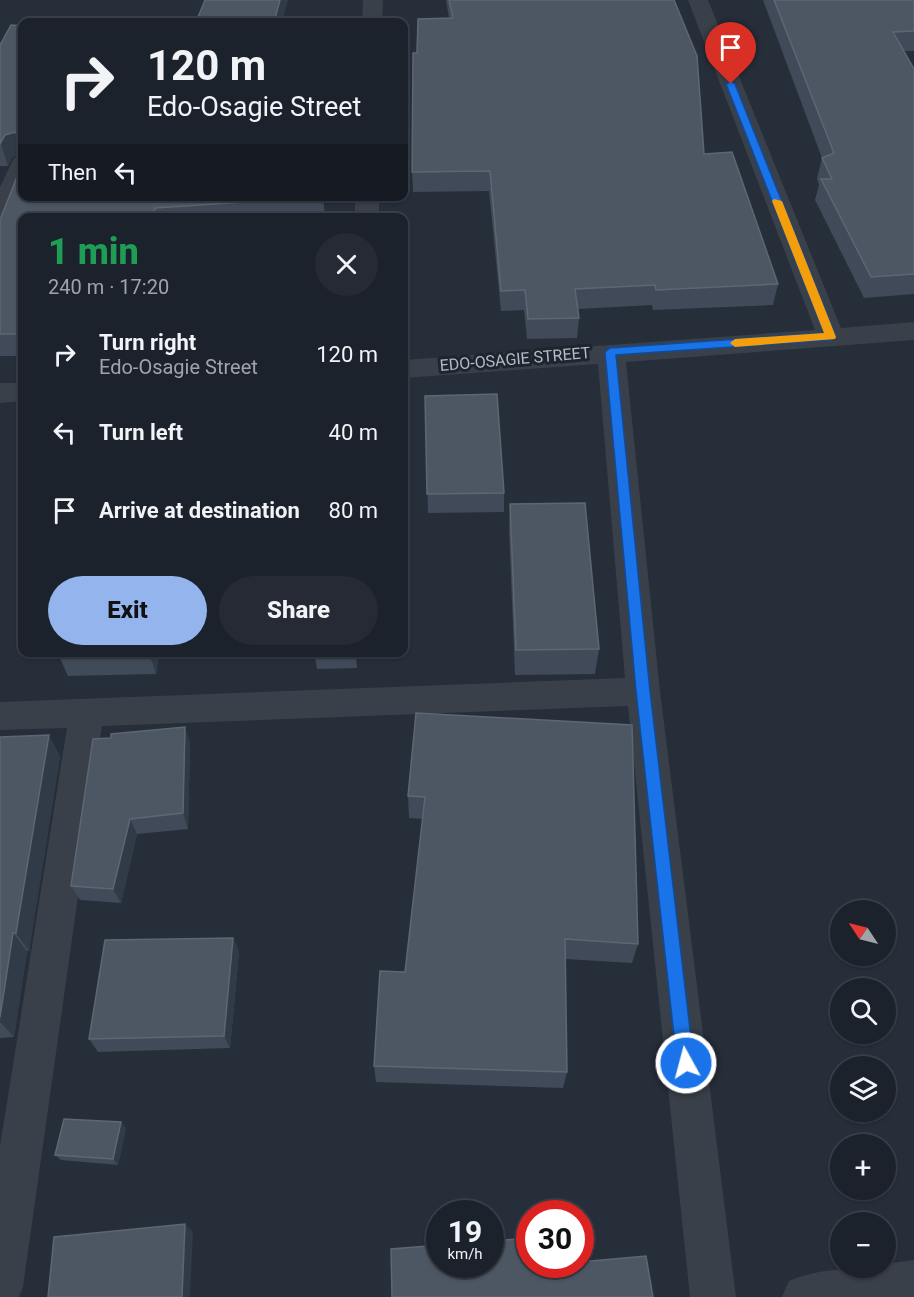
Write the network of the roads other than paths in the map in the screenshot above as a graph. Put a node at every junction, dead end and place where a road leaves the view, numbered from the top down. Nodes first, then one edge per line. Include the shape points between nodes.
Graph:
1 (373, 0) edge
2 (698, 0) edge
3 (372, 18) edge
4 (18, 172) edge
5 (0, 215) edge
6 (914, 331) edge
7 (831, 337) junction
8 (610, 352) junction
9 (408, 369) edge
10 (18, 392) edge
11 (0, 393) edge
12 (643, 691) junction
13 (87, 712) junction
14 (0, 716) edge
15 (914, 1283) edge
16 (0, 1287) edge
17 (713, 1297) edge
18 (805, 1297) edge

1 - 3 street
2 - 7 street
4 - 5 street
6 - 7 street, EDO-OSAGIE STREET
7 - 8 street, EDO-OSAGIE STREET
8 - 9 street, EDO-OSAGIE STREET
8 - 12 street
10 - 11 street
12 - 13 street
12 - 17 street
13 - 14 street
13 - 16 street
15 - 18 street

